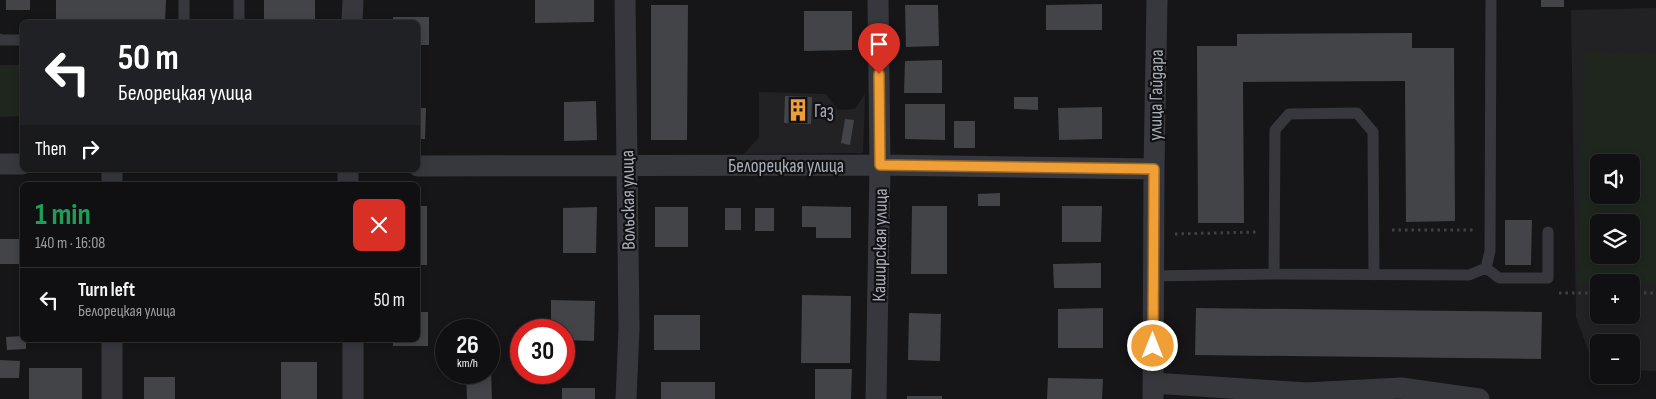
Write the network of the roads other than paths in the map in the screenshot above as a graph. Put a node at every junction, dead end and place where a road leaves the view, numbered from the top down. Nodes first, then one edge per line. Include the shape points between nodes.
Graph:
1 (184, 0) edge
2 (239, 0) edge
3 (353, 0) edge
4 (626, 0) edge
5 (878, 0) edge
6 (1157, 0) edge
7 (1492, 0) edge
8 (184, 20) edge
9 (239, 20) edge
10 (352, 20) edge
11 (0, 39) edge
12 (20, 40) edge
13 (0, 164) edge
14 (20, 164) edge
15 (880, 165) junction
16 (420, 166) edge
17 (626, 166) junction
18 (1154, 169) junction
19 (1548, 232) dead end
20 (1486, 268) junction
21 (1274, 274) junction
22 (1374, 275) junction
23 (1153, 276) junction
24 (112, 342) edge
25 (353, 342) edge
26 (1153, 391) edge
27 (112, 399) edge
28 (353, 399) edge
29 (626, 399) edge
30 (876, 399) edge
31 (1478, 399) edge

1 - 8 lane
2 - 9 lane
3 - 10 street
4 - 17 street, Вольская улица
5 - 15 street, Каширская улица
6 - 18 street, улица Гайдара
7 - 20 lane via 1490,250
11 - 12 lane
13 - 14 street
15 - 17 street, Белорецкая улица
15 - 18 street, Белорецкая улица
15 - 30 street, Каширская улица
16 - 17 street, Белорецкая улица
17 - 29 street, Вольская улица via 629,329
18 - 23 street, улица Гайдара
19 - 20 lane via 1548,278 1499,278
20 - 22 lane via 1469,276
21 - 22 lane
21 - 22 lane via 1275,130 1290,114 1357,113 1373,132
21 - 23 lane
23 - 26 street, улица Гайдара
24 - 27 street
25 - 28 street
26 - 31 street via 1306,393 1401,388

